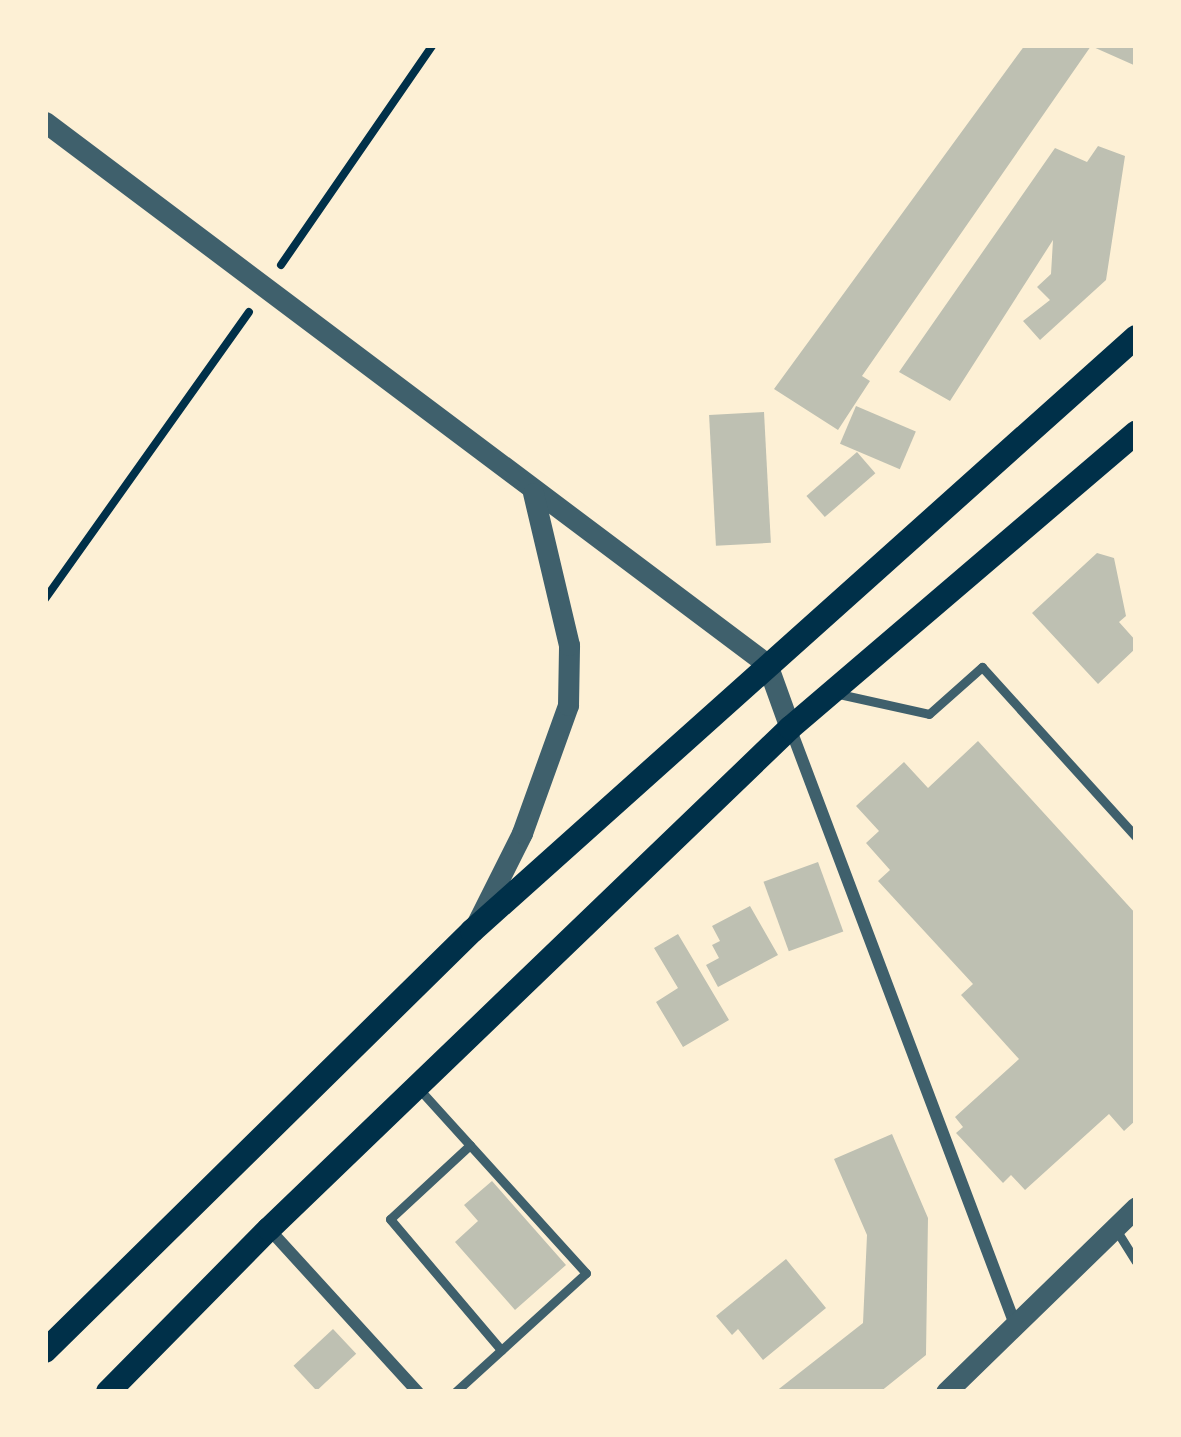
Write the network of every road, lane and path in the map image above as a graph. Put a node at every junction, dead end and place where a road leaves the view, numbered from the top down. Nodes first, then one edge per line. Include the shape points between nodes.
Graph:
1 (433, 45) edge
2 (45, 122) edge
3 (264, 291) junction
4 (1136, 337) edge
5 (1136, 433) edge
6 (533, 493) junction
7 (45, 599) edge
8 (767, 664) junction
9 (833, 693) junction
10 (790, 728) junction
11 (1136, 837) edge
12 (472, 932) junction
13 (417, 1086) junction
14 (470, 1145) junction
15 (1136, 1207) edge
16 (1115, 1228) junction
17 (269, 1229) junction
18 (1136, 1261) edge
19 (1016, 1327) junction
20 (501, 1350) junction
21 (45, 1351) edge
22 (108, 1392) edge
23 (418, 1392) edge
24 (455, 1392) edge
25 (946, 1392) edge

1 - 3 path
2 - 3 street
3 - 6 street
3 - 7 path
4 - 8 main road
5 - 9 main road
6 - 8 street
6 - 12 street via 570,655 568,705 522,833
8 - 10 street
8 - 12 main road
9 - 10 main road
9 - 11 lane via 929,714 982,667
10 - 13 main road
10 - 19 street
12 - 21 main road
13 - 14 lane
13 - 17 main road
14 - 20 lane via 390,1219
14 - 20 lane via 586,1273
15 - 16 street
16 - 18 lane
16 - 19 street
17 - 22 main road
17 - 23 street
19 - 25 street
20 - 24 lane

